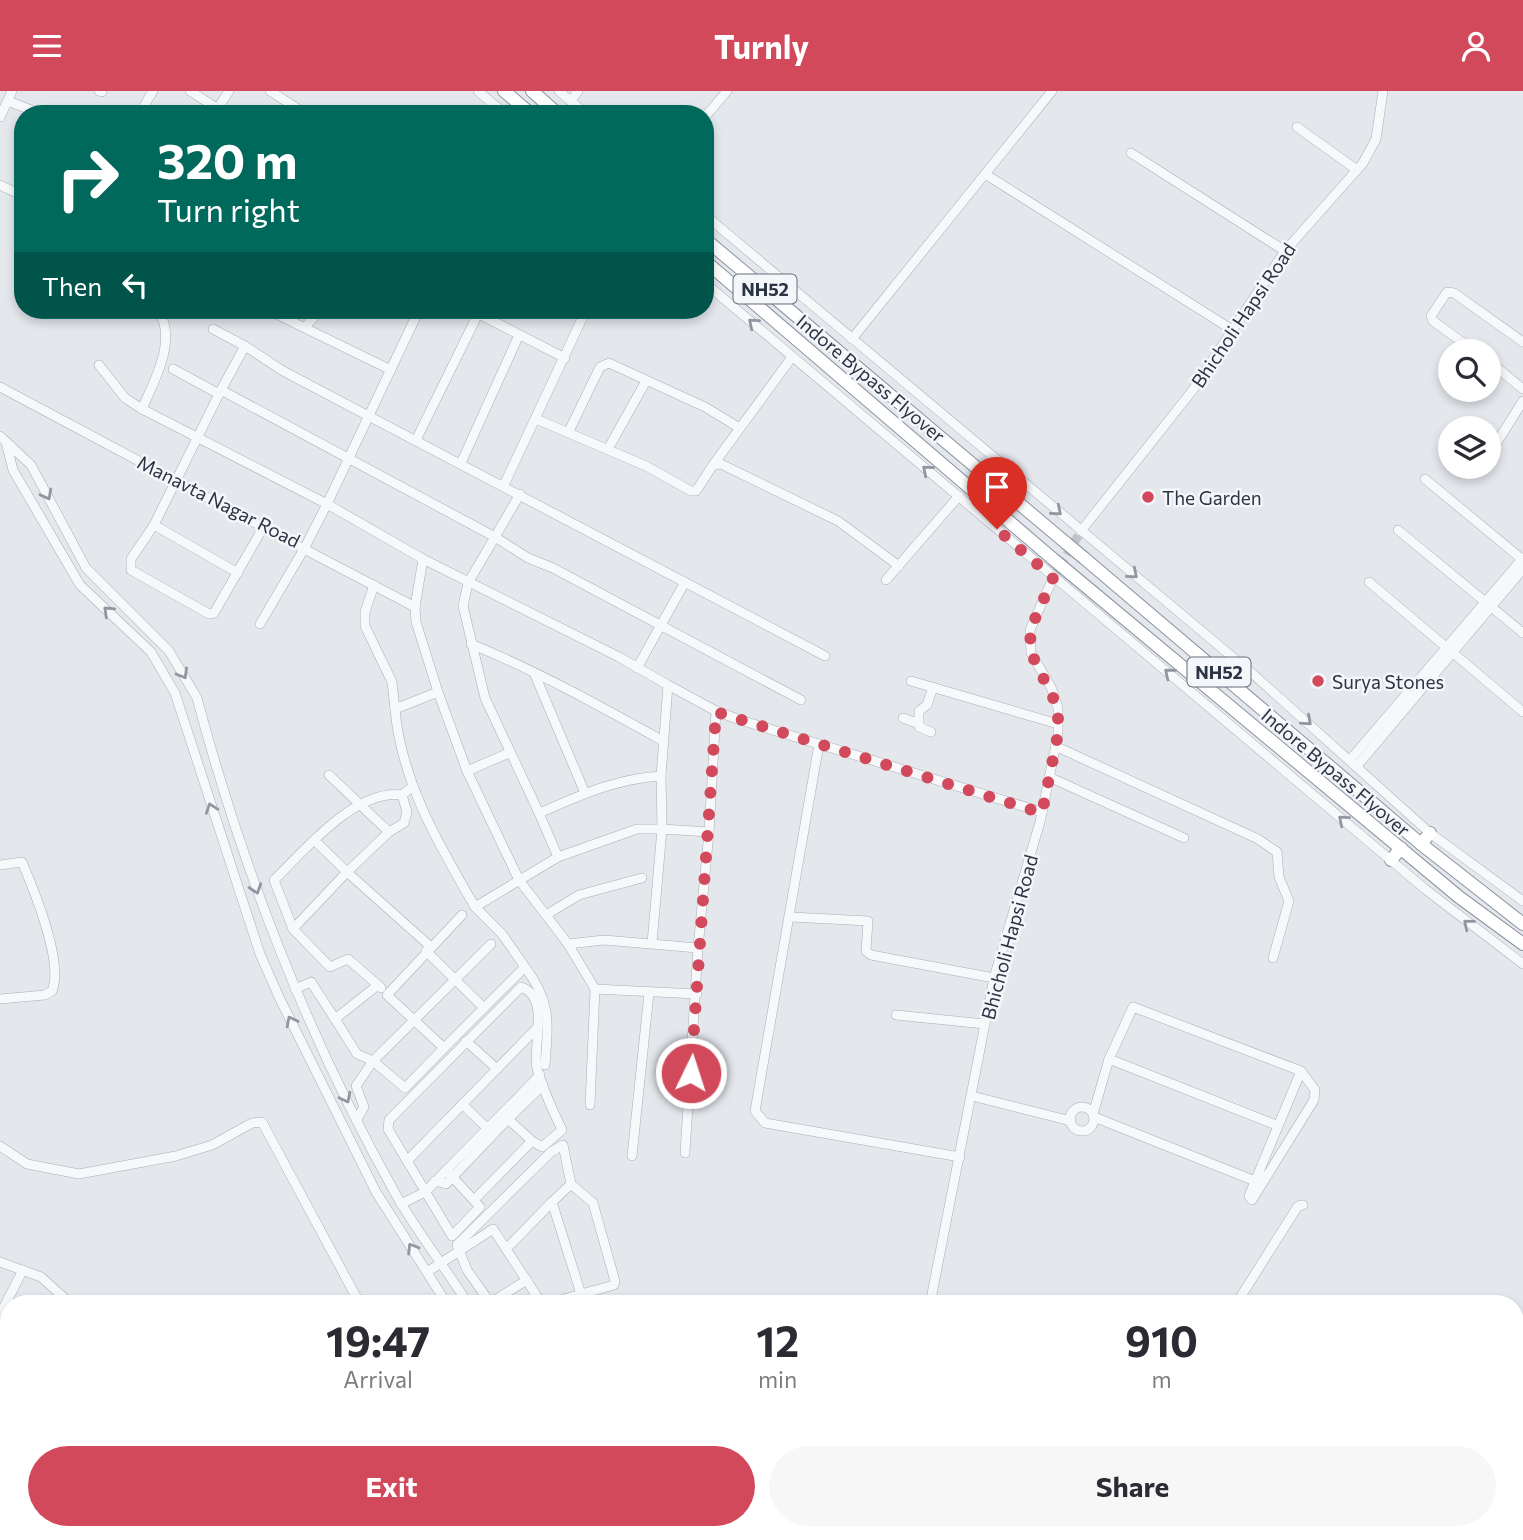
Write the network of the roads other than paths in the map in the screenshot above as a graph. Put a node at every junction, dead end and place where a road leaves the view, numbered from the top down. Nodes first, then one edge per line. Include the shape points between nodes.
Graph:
1 (12, 91) edge
2 (190, 91) edge
3 (270, 91) edge
4 (478, 91) edge
5 (504, 91) edge
6 (532, 91) edge
7 (559, 91) edge
8 (578, 91) edge
9 (727, 91) edge
10 (1052, 91) edge
11 (1383, 91) edge
12 (8, 101) junction
13 (571, 101) junction
14 (18, 105) edge
15 (212, 105) edge
16 (292, 105) edge
17 (494, 105) edge
18 (520, 105) edge
19 (548, 105) edge
20 (576, 105) edge
21 (714, 106) edge
22 (0, 117) edge
23 (1297, 127) dead end
24 (1131, 153) dead end
25 (1357, 170) junction
26 (985, 174) junction
27 (714, 223) edge
28 (714, 246) edge
29 (1285, 251) junction
30 (714, 269) edge
31 (714, 291) edge
32 (161, 319) edge
33 (288, 319) edge
34 (312, 319) edge
35 (415, 319) edge
36 (470, 319) edge
37 (489, 319) edge
38 (580, 319) edge
39 (305, 327) junction
40 (213, 328) dead end
41 (1231, 329) junction
42 (519, 335) junction
43 (852, 339) junction
44 (1458, 339) edge
45 (1523, 341) edge
46 (245, 346) junction
47 (792, 357) junction
48 (565, 358) junction
49 (99, 365) dead end
50 (173, 369) dead end
51 (391, 369) junction
52 (1501, 372) edge
53 (646, 381) junction
54 (0, 387) edge
55 (1523, 389) edge
56 (220, 392) junction
57 (1523, 401) edge
58 (142, 409) junction
59 (368, 415) junction
60 (536, 419) junction
61 (738, 427) junction
62 (569, 431) junction
63 (1501, 436) edge
64 (197, 438) junction
65 (3, 439) edge
66 (416, 440) junction
67 (608, 449) junction
68 (349, 457) junction
69 (461, 463) junction
70 (713, 465) junction
71 (1426, 479) dead end
72 (176, 480) junction
73 (504, 485) junction
74 (520, 493) junction
75 (959, 496) junction
76 (327, 504) junction
77 (154, 525) junction
78 (264, 526) junction
79 (1398, 530) dead end
80 (1081, 531) junction
81 (495, 537) junction
82 (304, 549) junction
83 (423, 559) junction
84 (1523, 561) edge
85 (899, 566) junction
86 (238, 573) junction
87 (1053, 578) junction
88 (886, 580) dead end
89 (685, 582) junction
90 (1369, 582) dead end
91 (468, 583) junction
92 (374, 585) junction
93 (1489, 603) junction
94 (415, 607) junction
95 (260, 624) dead end
96 (663, 624) junction
97 (1523, 633) edge
98 (471, 643) junction
99 (1450, 650) junction
100 (825, 656) dead end
101 (637, 668) junction
102 (535, 675) junction
103 (911, 681) dead end
104 (668, 685) junction
105 (933, 687) junction
106 (438, 692) junction
107 (801, 700) dead end
108 (395, 709) junction
109 (716, 712) junction
110 (1523, 712) edge
111 (903, 718) dead end
112 (919, 724) junction
113 (1058, 724) junction
114 (931, 732) dead end
115 (663, 741) junction
116 (819, 744) junction
117 (1055, 746) junction
118 (509, 753) junction
119 (1354, 763) junction
120 (467, 771) junction
121 (329, 775) dead end
122 (661, 776) junction
123 (1049, 777) junction
124 (413, 786) junction
125 (585, 793) junction
126 (402, 795) junction
127 (357, 804) junction
128 (539, 813) junction
129 (1042, 813) junction
130 (662, 829) junction
131 (388, 832) junction
132 (709, 832) junction
133 (1430, 833) junction
134 (1184, 838) dead end
135 (315, 841) junction
136 (1421, 845) junction
137 (1405, 851) junction
138 (558, 857) junction
139 (1391, 860) junction
140 (0, 866) edge
141 (347, 872) junction
142 (642, 878) dead end
143 (519, 880) junction
144 (1523, 901) edge
145 (475, 907) junction
146 (463, 915) dead end
147 (546, 915) junction
148 (791, 917) junction
149 (1523, 924) edge
150 (293, 929) junction
151 (652, 943) junction
152 (491, 944) dead end
153 (568, 944) junction
154 (1523, 944) edge
155 (698, 948) junction
156 (428, 949) junction
157 (1273, 958) dead end
158 (1523, 964) edge
159 (525, 967) junction
160 (994, 978) junction
161 (456, 980) junction
162 (378, 985) junction
163 (295, 989) junction
164 (595, 989) junction
165 (649, 993) junction
166 (696, 994) junction
167 (387, 995) junction
168 (0, 999) edge
169 (484, 1008) junction
170 (896, 1014) dead end
171 (335, 1019) junction
172 (415, 1021) junction
173 (985, 1024) junction
174 (538, 1027) junction
175 (466, 1041) junction
176 (444, 1048) junction
177 (1109, 1059) junction
178 (373, 1061) junction
179 (545, 1066) dead end
180 (496, 1069) junction
181 (1301, 1071) junction
182 (540, 1075) junction
183 (543, 1085) junction
184 (972, 1096) junction
185 (462, 1104) junction
186 (590, 1105) dead end
187 (1093, 1115) junction
188 (357, 1119) junction
189 (508, 1119) junction
190 (1071, 1121) junction
191 (1276, 1125) junction
192 (487, 1128) junction
193 (532, 1141) junction
194 (0, 1146) edge
195 (685, 1153) dead end
196 (632, 1156) dead end
197 (960, 1157) junction
198 (407, 1161) junction
199 (449, 1174) junction
200 (1255, 1181) junction
201 (571, 1184) junction
202 (425, 1192) junction
203 (475, 1199) junction
204 (552, 1202) junction
205 (401, 1203) junction
206 (1303, 1205) dead end
207 (507, 1248) junction
208 (459, 1251) junction
209 (0, 1262) edge
210 (441, 1263) junction
211 (23, 1271) junction
212 (427, 1272) junction
213 (527, 1280) junction
214 (581, 1294) junction
215 (10, 1295) edge
216 (61, 1295) edge
217 (355, 1295) edge
218 (441, 1295) edge
219 (462, 1295) edge
220 (485, 1295) edge
221 (504, 1295) edge
222 (538, 1295) edge
223 (577, 1295) edge
224 (932, 1295) edge
225 (1241, 1295) edge

1 - 12 street
2 - 15 street
3 - 16 street
4 - 17 street
5 - 18 highway
6 - 19 highway
7 - 13 street
8 - 13 street
9 - 21 street
10 - 26 street
11 - 25 street, Bhicholi Hapsi Road via 1376,139
12 - 14 street
12 - 22 street
13 - 20 street
23 - 25 street
24 - 29 street
25 - 29 street, Bhicholi Hapsi Road
26 - 41 street
26 - 43 street
27 - 43 street
28 - 136 highway, Indore Bypass Flyover / NH52, bridge
29 - 41 street, Bhicholi Hapsi Road
30 - 137 highway, Indore Bypass Flyover / NH52, bridge
47 -> 31 street
32 - 58 street via 166,338 160,368
33 - 39 street
34 - 39 street
35 - 51 street, Manavta Nagar Road
36 - 66 street
37 - 42 street
38 - 48 street
39 - 51 street
40 - 46 street
41 - 80 street, Bhicholi Hapsi Road via 1192,391
42 - 48 street
42 - 69 street
43 -> 80 street
44 - 45 street via 1431,316 1447,292
46 - 56 street
46 - 59 street
47 - 61 street
75 -> 47 street
48 - 60 street
49 - 58 street via 125,398
50 - 56 street
51 - 59 street, Manavta Nagar Road
52 - 55 street
53 - 61 street
53 - 62 street via 604,363
53 - 67 street
54 - 72 street, Manavta Nagar Road
56 - 64 street
56 - 68 street
57 - 63 street
58 - 64 street
59 - 66 street
59 - 68 street, Manavta Nagar Road
60 - 62 street
60 - 73 street
61 - 70 street
62 - 67 street
64 - 72 street
64 - 76 street
65 -> 163 street via 31,465 86,568 169,651 192,689 266,922
212 -> 65 street via 376,1192 260,954 165,673 151,652 80,585 13,471
66 - 69 street
67 - 70 street via 691,491 696,491
68 - 76 street, Manavta Nagar Road
68 - 81 street
69 - 73 street
70 - 85 street via 721,464 838,521
71 - 84 street
72 - 77 street
72 - 78 street, Manavta Nagar Road
73 - 74 street
74 - 81 street
74 - 89 street
75 - 85 street
75 - 87 street
76 - 82 street, Manavta Nagar Road
76 - 83 street
77 - 86 street
77 - 86 street via 131,559 136,575 209,614 218,610
78 - 82 street, Manavta Nagar Road
78 - 86 street
79 - 93 street
80 -> 119 street
81 - 91 street
81 - 96 street
82 - 92 street
82 - 95 street
83 - 91 street
83 - 94 street
84 - 93 street
85 - 88 street
87 - 113 street, Bhicholi Hapsi Road via 1030,630 1031,653 1051,687
139 -> 87 street
89 - 96 street
89 - 100 street
90 - 99 street
91 - 98 street via 463,606
91 - 101 street
92 - 94 street
92 - 108 street via 365,626 392,682
93 - 97 street
93 - 99 street
94 - 106 street
96 - 101 street
96 - 107 street
98 - 102 street
98 - 118 street via 485,698
99 - 110 street
99 - 119 street
101 - 104 street
102 - 115 street
102 - 125 street
103 - 105 street
104 - 109 street
104 - 115 street
105 - 112 street via 927,705 919,711
105 - 113 street
106 - 108 street
106 - 120 street
108 - 124 street via 397,736
109 - 116 street
109 - 132 street
111 - 112 street
112 - 114 street
113 - 117 street, Bhicholi Hapsi Road
115 - 122 street
116 - 129 street
116 - 148 street
117 - 123 street, Bhicholi Hapsi Road
117 - 157 street via 1258,839 1277,852 1279,877 1289,901
118 - 120 street
118 - 128 street
119 - 133 street
120 - 143 street
121 - 127 street
122 - 125 street via 626,778
122 - 130 street
123 - 129 street, Bhicholi Hapsi Road
123 - 134 street
124 - 126 street
124 - 145 street via 436,840
125 - 128 street
126 - 127 street
126 - 131 street via 407,811 404,823
127 - 131 street
127 - 135 street
128 - 138 street
129 - 160 street, Bhicholi Hapsi Road
130 - 132 street
130 - 138 street via 637,829
130 - 151 street
131 - 141 street
132 - 155 street
133 - 136 highway
133 - 144 street
135 - 141 street
135 - 150 street via 275,880
136 - 149 highway, NH52
137 - 139 highway
137 - 154 highway, NH52
138 - 143 street
158 -> 139 street
140 - 168 street via 22,862 55,967 52,991
141 - 150 street
141 - 156 street
142 - 147 street via 579,895
143 - 145 street
143 - 147 street
145 - 159 street
146 - 156 street
147 - 153 street
148 - 160 street via 868,921 866,951 871,955
148 - 197 street via 755,1111 758,1117 765,1123
150 - 162 street via 330,967 348,959
151 - 153 street via 604,940
151 - 155 street
152 - 161 street
153 - 164 street
155 - 166 street
156 - 161 street
156 - 167 street
159 - 169 street
159 - 179 street via 546,1001
160 - 173 street, Bhicholi Hapsi Road
161 - 169 street
161 - 172 street
162 - 167 street
162 - 171 street
163 - 171 street via 311,982
163 -> 188 street
164 - 165 street
164 - 186 street
165 - 166 street
165 - 196 street
166 - 195 street
167 - 172 street
169 - 176 street
170 - 173 street
171 - 178 street via 357,1054
172 - 176 street
172 - 178 street
173 - 184 street, Bhicholi Hapsi Road
174 - 175 street via 536,1006 529,991 521,987
174 - 180 street
174 - 182 street
175 - 180 street
175 - 198 street via 388,1120 388,1129
176 - 178 street via 404,1088
177 - 181 street via 1129,1010 1138,1007
177 - 187 street
177 - 191 street
178 - 188 street via 356,1086 364,1107
180 - 185 street
181 - 191 street
181 - 200 street via 1315,1090 1314,1100 1252,1200 1249,1196
182 - 183 street
182 - 192 street
183 - 189 street
183 - 193 street via 562,1130 542,1147
184 - 190 street
184 - 197 street, Bhicholi Hapsi Road
185 - 192 street
185 - 198 street
187 - 190 street via 1077,1109
187 - 190 street via 1091,1128 1084,1131 1074,1128
187 - 200 street
188 - 205 street
189 - 193 street
189 - 199 street
191 - 200 street
192 - 199 street
193 - 203 street
194 - 217 street via 27,1164 79,1174 176,1156 212,1145 252,1122 262,1122
197 - 224 street, Bhicholi Hapsi Road
198 - 202 street
199 - 202 street
199 - 203 street
201 - 204 street
201 - 208 street via 565,1146 558,1146 457,1245
201 - 214 street via 593,1203 615,1281
202 - 203 street via 452,1236 479,1210
202 - 205 street
204 - 207 street
204 - 214 street
205 - 210 street
206 - 225 street via 1284,1225
207 - 208 street via 492,1229
207 - 213 street
208 - 210 street
208 - 220 street
209 - 211 street
210 - 212 street
210 - 219 street
211 - 215 street
211 - 216 street via 41,1277
212 - 218 street
213 - 221 street
213 - 222 street
214 - 223 street

